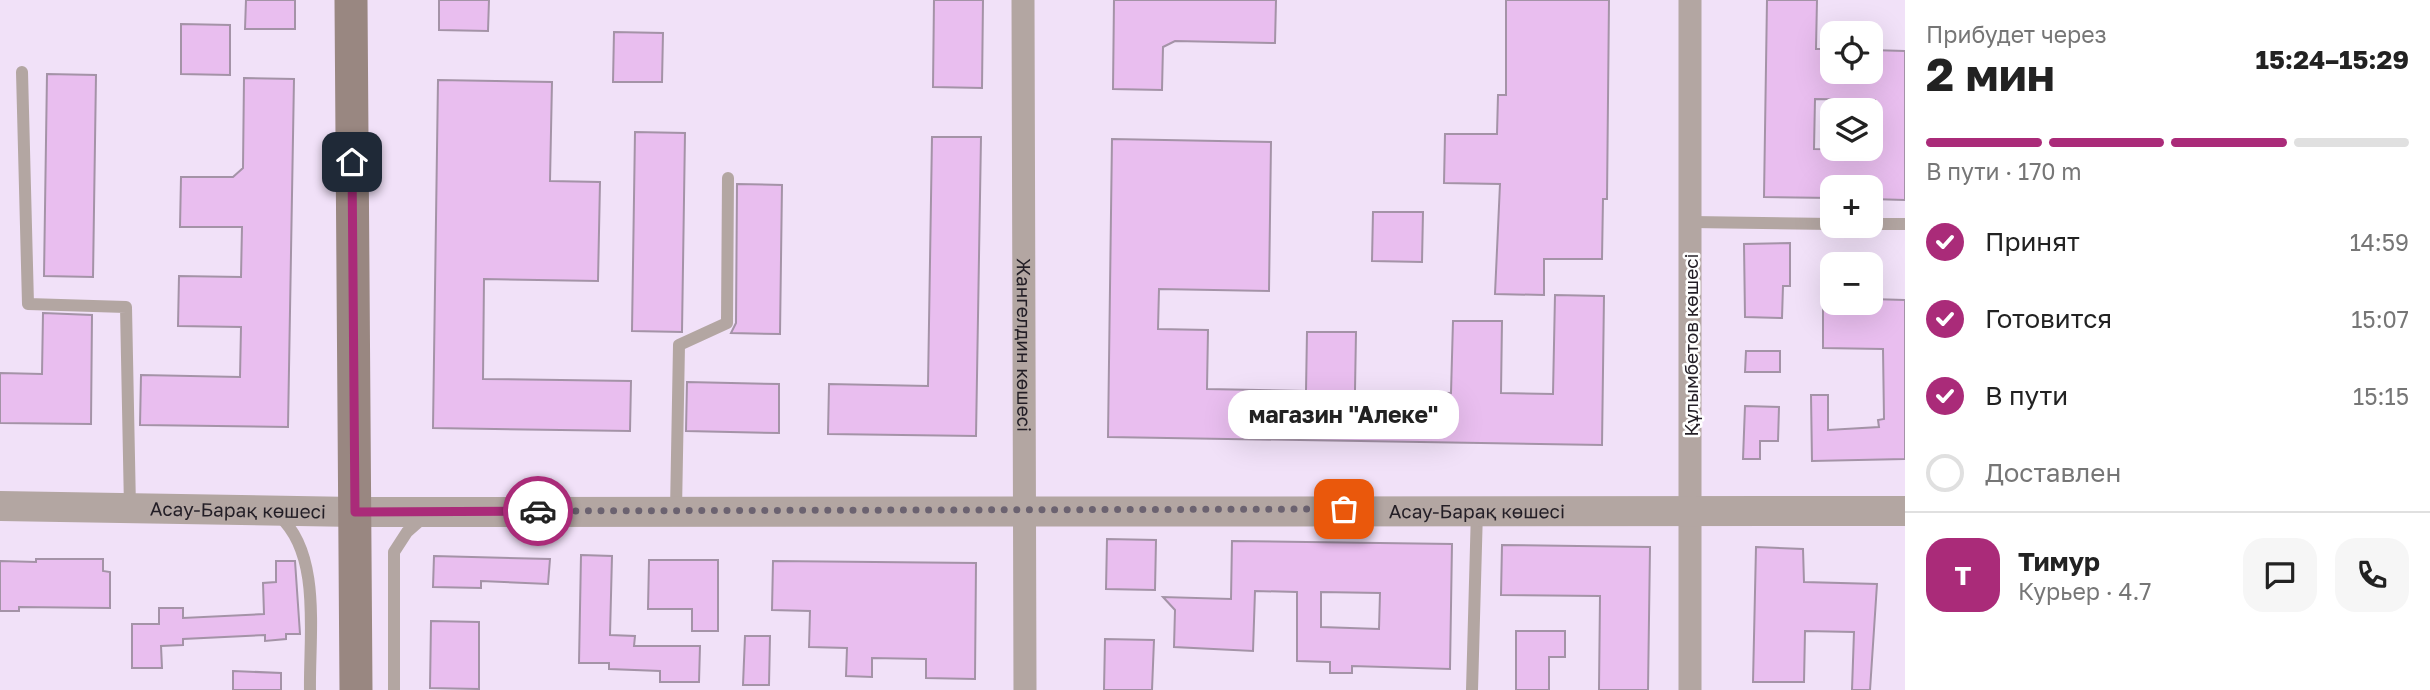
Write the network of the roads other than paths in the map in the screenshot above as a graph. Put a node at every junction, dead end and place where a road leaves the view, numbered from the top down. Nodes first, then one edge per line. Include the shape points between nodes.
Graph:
1 (351, 0) edge
2 (1023, 0) edge
3 (1690, 0) edge
4 (22, 72) dead end
5 (728, 177) dead end
6 (1692, 222) junction
7 (1820, 224) edge
8 (1883, 224) edge
9 (1905, 224) edge
10 (0, 506) edge
11 (130, 508) junction
12 (1477, 509) junction
13 (1691, 509) junction
14 (676, 510) junction
15 (1025, 510) junction
16 (1905, 511) edge
17 (273, 512) junction
18 (355, 512) junction
19 (430, 512) junction
20 (310, 690) edge
21 (356, 690) edge
22 (394, 690) edge
23 (1025, 690) edge
24 (1472, 690) edge
25 (1690, 690) edge

1 - 18 main road
2 - 15 street, Жангелдин көшесі
3 - 6 street, Құлымбетов көшесі
4 - 11 lane via 28,304 126,307
5 - 14 lane via 727,323 679,345
6 - 7 lane
6 - 13 street, Құлымбетов көшесі
8 - 9 lane
10 - 11 street, Асау-Барақ көшесі
11 - 17 street, Асау-Барақ көшесі
12 - 13 street, Асау-Барақ көшесі
12 - 15 street, Асау-Барақ көшесі
12 - 24 lane
13 - 16 street, Асау-Барақ көшесі
13 - 25 street, Құлымбетов көшесі
14 - 15 street, Асау-Барақ көшесі
14 - 19 street, Асау-Барақ көшесі
15 - 23 street, Жангелдин көшесі
17 - 18 street, Асау-Барақ көшесі
17 - 20 lane via 292,527 308,565
18 - 19 street, Асау-Барақ көшесі
18 - 21 main road
19 - 22 lane via 407,532 394,552

